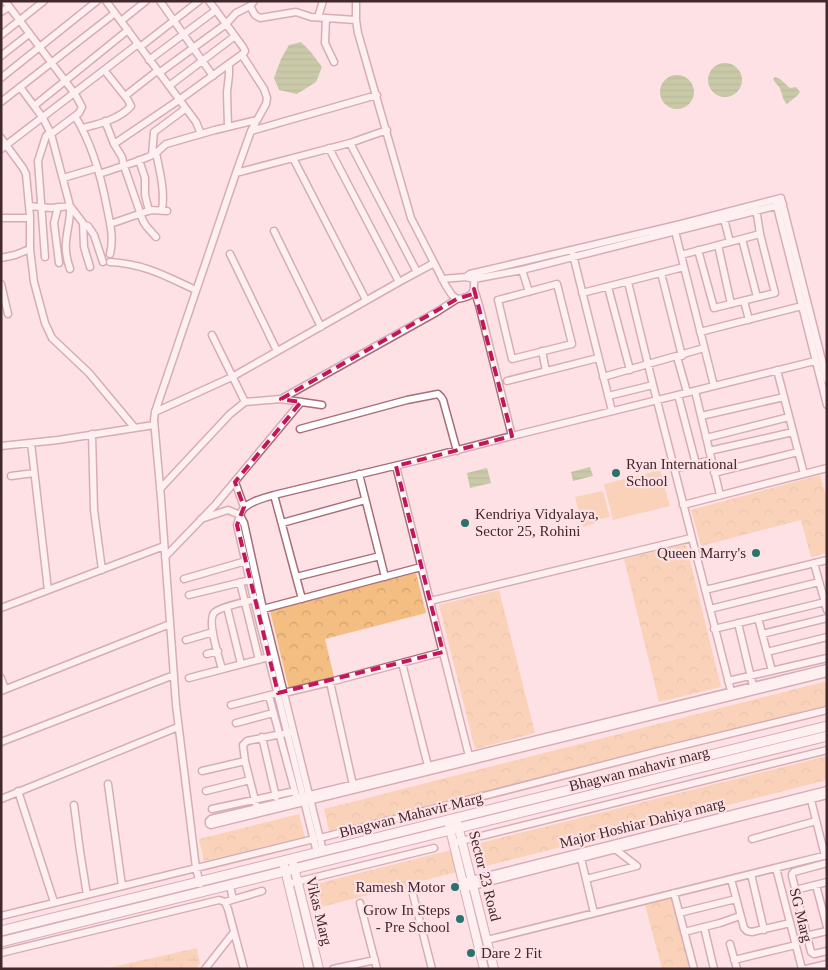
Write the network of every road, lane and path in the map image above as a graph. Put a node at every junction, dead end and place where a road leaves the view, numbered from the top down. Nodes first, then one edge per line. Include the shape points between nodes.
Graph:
1 (44, 1) edge
2 (96, 1) edge
3 (106, 1) edge
4 (146, 1) edge
5 (160, 1) edge
6 (200, 1) edge
7 (209, 1) edge
8 (319, 1) edge
9 (323, 1) edge
10 (356, 1) edge
11 (254, 3) edge
12 (7, 4) edge
13 (216, 10) junction
14 (1, 12) edge
15 (115, 13) junction
16 (319, 14) junction
17 (326, 18) junction
18 (356, 20) junction
19 (19, 21) junction
20 (120, 21) junction
21 (174, 21) junction
22 (226, 24) junction
23 (128, 30) junction
24 (30, 34) junction
25 (184, 34) junction
26 (1, 35) edge
27 (235, 36) junction
28 (139, 46) junction
29 (40, 47) junction
30 (193, 48) junction
31 (242, 55) junction
32 (1, 56) edge
33 (149, 60) junction
34 (202, 61) junction
35 (334, 62) dead end
36 (51, 63) junction
37 (229, 64) junction
38 (105, 70) junction
39 (158, 72) junction
40 (213, 76) junction
41 (1, 78) edge
42 (65, 81) junction
43 (168, 86) junction
44 (20, 87) junction
45 (75, 94) junction
46 (377, 95) junction
47 (125, 96) junction
48 (179, 100) junction
49 (1, 102) edge
50 (34, 106) junction
51 (185, 109) junction
52 (75, 116) junction
53 (43, 118) junction
54 (257, 120) junction
55 (105, 121) junction
56 (228, 127) junction
57 (83, 128) junction
58 (387, 130) junction
59 (251, 131) junction
60 (50, 133) junction
61 (201, 134) junction
62 (1, 138) edge
63 (350, 143) junction
64 (114, 144) junction
65 (4, 148) edge
66 (329, 148) junction
67 (154, 154) junction
68 (293, 158) junction
69 (139, 160) junction
70 (124, 166) junction
71 (98, 171) junction
72 (236, 173) junction
73 (63, 178) junction
74 (778, 203) junction
75 (29, 206) junction
76 (70, 206) junction
77 (41, 207) junction
78 (58, 207) junction
79 (756, 208) junction
80 (149, 210) junction
81 (141, 214) junction
82 (1, 218) edge
83 (30, 218) junction
84 (724, 218) junction
85 (110, 224) junction
86 (84, 225) junction
87 (274, 231) dead end
88 (675, 231) junction
89 (760, 234) junction
90 (156, 236) dead end
91 (742, 239) junction
92 (730, 242) junction
93 (718, 245) junction
94 (30, 249) junction
95 (698, 250) junction
96 (110, 254) dead end
97 (230, 254) dead end
98 (573, 254) junction
99 (681, 255) junction
100 (45, 257) dead end
101 (1, 258) edge
102 (59, 263) dead end
103 (434, 263) junction
104 (90, 266) dead end
105 (684, 267) junction
106 (70, 269) dead end
107 (522, 270) junction
108 (417, 272) junction
109 (661, 273) junction
110 (466, 277) junction
111 (442, 279) junction
112 (474, 279) junction
113 (399, 282) junction
114 (628, 282) junction
115 (1, 284) edge
116 (608, 287) junction
117 (474, 289) junction
118 (196, 290) junction
119 (528, 292) junction
120 (582, 293) junction
121 (756, 297) junction
122 (457, 298) junction
123 (366, 300) junction
124 (744, 300) junction
125 (731, 304) junction
126 (802, 306) junction
127 (8, 314) dead end
128 (749, 320) junction
129 (321, 327) junction
130 (700, 332) junction
131 (212, 334) dead end
132 (704, 348) junction
133 (277, 351) junction
134 (542, 351) junction
135 (679, 356) junction
136 (598, 358) junction
137 (815, 361) junction
138 (648, 365) junction
139 (630, 370) junction
140 (777, 370) junction
141 (546, 371) junction
142 (232, 377) junction
143 (603, 377) junction
144 (827, 380) edge
145 (507, 381) dead end
146 (652, 385) junction
147 (714, 386) junction
148 (695, 391) junction
149 (687, 392) junction
150 (825, 393) edge
151 (678, 395) junction
152 (608, 396) junction
153 (784, 397) junction
154 (280, 399) junction
155 (656, 400) junction
156 (245, 402) junction
157 (301, 402) junction
158 (322, 405) dead end
159 (827, 406) edge
160 (612, 411) junction
161 (155, 412) junction
162 (700, 416) junction
163 (789, 417) junction
164 (154, 425) junction
165 (134, 427) junction
166 (300, 429) dead end
167 (793, 432) junction
168 (92, 434) junction
169 (512, 436) junction
170 (706, 438) junction
171 (31, 443) junction
172 (1, 446) edge
173 (457, 451) junction
174 (709, 451) junction
175 (798, 452) junction
176 (711, 460) junction
177 (696, 464) junction
178 (396, 466) junction
179 (827, 468) edge
180 (674, 469) junction
181 (34, 473) junction
182 (714, 473) junction
183 (359, 474) junction
184 (804, 474) junction
185 (11, 476) dead end
186 (235, 482) junction
187 (160, 489) junction
188 (274, 495) junction
189 (720, 495) junction
190 (365, 500) junction
191 (683, 505) junction
192 (244, 508) junction
193 (240, 515) junction
194 (201, 519) junction
195 (282, 523) junction
196 (691, 538) junction
197 (164, 546) junction
198 (380, 556) junction
199 (164, 557) junction
200 (827, 560) edge
201 (246, 562) junction
202 (814, 563) junction
203 (422, 567) junction
204 (102, 570) junction
205 (296, 577) junction
206 (385, 577) junction
207 (184, 579) dead end
208 (250, 580) junction
209 (240, 582) junction
210 (819, 582) junction
211 (48, 590) junction
212 (705, 590) junction
213 (189, 596) dead end
214 (258, 599) junction
215 (302, 599) junction
216 (430, 601) junction
217 (245, 602) junction
218 (824, 602) junction
219 (227, 607) junction
220 (1, 608) edge
221 (263, 609) junction
222 (710, 609) junction
223 (827, 610) edge
224 (758, 618) junction
225 (827, 618) edge
226 (738, 623) junction
227 (170, 624) junction
228 (714, 629) junction
229 (213, 632) junction
230 (762, 634) junction
231 (827, 637) edge
232 (186, 640) dead end
233 (218, 651) junction
234 (443, 652) junction
235 (767, 652) junction
236 (207, 654) dead end
237 (269, 657) junction
238 (827, 658) edge
239 (258, 660) junction
240 (402, 663) junction
241 (241, 664) junction
242 (827, 668) edge
243 (222, 669) junction
244 (772, 671) junction
245 (827, 673) edge
246 (174, 675) junction
247 (750, 676) junction
248 (1, 678) edge
249 (189, 678) dead end
250 (728, 681) junction
251 (330, 682) junction
252 (753, 686) junction
253 (3, 690) edge
254 (280, 693) junction
255 (731, 694) junction
256 (269, 696) junction
257 (231, 705) dead end
258 (827, 710) edge
259 (273, 713) junction
260 (236, 723) dead end
261 (827, 726) edge
262 (178, 727) junction
263 (290, 732) junction
264 (279, 734) junction
265 (827, 736) edge
266 (262, 737) junction
267 (1, 742) edge
268 (746, 746) junction
269 (827, 750) edge
270 (750, 756) junction
271 (470, 759) junction
272 (245, 761) junction
273 (428, 766) junction
274 (202, 771) dead end
275 (250, 780) junction
276 (108, 784) dead end
277 (353, 785) junction
278 (827, 790) edge
279 (18, 791) junction
280 (206, 791) dead end
281 (295, 791) junction
282 (276, 795) junction
283 (827, 796) edge
284 (810, 797) junction
285 (1, 798) edge
286 (305, 799) junction
287 (255, 800) junction
288 (278, 803) junction
289 (74, 805) dead end
290 (257, 808) junction
291 (212, 809) dead end
292 (452, 819) junction
293 (816, 821) junction
294 (454, 830) junction
295 (752, 838) dead end
296 (317, 839) junction
297 (462, 841) junction
298 (454, 844) junction
299 (434, 848) dead end
300 (614, 849) junction
301 (320, 852) junction
302 (580, 855) junction
303 (824, 856) edge
304 (287, 860) junction
305 (824, 864) edge
306 (196, 868) junction
307 (776, 868) junction
308 (290, 871) junction
309 (751, 874) junction
310 (586, 879) junction
311 (731, 879) junction
312 (297, 881) junction
313 (199, 882) junction
314 (827, 882) edge
315 (472, 883) junction
316 (288, 884) junction
317 (816, 884) junction
318 (464, 885) junction
319 (122, 886) junction
320 (230, 886) junction
321 (411, 887) dead end
322 (795, 890) junction
323 (262, 891) dead end
324 (202, 893) junction
325 (674, 893) junction
326 (87, 894) junction
327 (233, 899) junction
328 (736, 899) junction
329 (54, 902) junction
330 (225, 902) junction
331 (360, 903) dead end
332 (825, 912) edge
333 (594, 913) junction
334 (679, 913) junction
335 (1, 916) edge
336 (740, 916) junction
337 (790, 923) junction
338 (704, 927) junction
339 (827, 927) edge
340 (764, 930) junction
341 (1, 931) edge
342 (827, 931) edge
343 (234, 932) junction
344 (684, 932) junction
345 (806, 936) junction
346 (487, 940) junction
347 (1, 942) edge
348 (730, 944) dead end
349 (796, 945) junction
350 (827, 951) edge
351 (1, 953) edge
352 (375, 960) junction
353 (734, 960) junction
354 (827, 964) edge
355 (205, 969) edge
356 (244, 969) edge
357 (309, 969) edge
358 (319, 969) edge
359 (334, 969) edge
360 (377, 969) edge
361 (432, 969) edge
362 (484, 969) edge
363 (494, 969) edge
364 (694, 969) edge
365 (714, 969) edge
366 (737, 969) edge
367 (802, 969) edge
368 (806, 969) edge

1 - 19 street
2 - 29 street
3 - 15 street
4 - 20 street
5 - 21 street
6 - 21 street
7 - 13 street
8 - 16 street
9 - 16 street
10 - 18 street
11 - 16 street via 255,15 260,18 296,12 306,16
11 - 22 street via 236,12
12 - 14 street
12 - 19 street
13 - 22 street
13 - 25 street
15 - 20 street
15 - 36 street
16 - 17 street
17 - 18 street
17 - 35 street via 325,43
18 - 46 street
19 - 24 street
19 - 26 street
20 - 23 street
21 - 25 street
21 - 28 street
22 - 27 street
22 - 30 street
23 - 28 street
23 - 42 street
24 - 29 street
24 - 32 street
25 - 30 street
25 - 33 street
27 - 31 street via 245,51
27 - 34 street
28 - 33 street
28 - 38 street
29 - 36 street
29 - 41 street
30 - 34 street
30 - 39 street
31 - 37 street
31 - 54 street via 267,98
33 - 39 street
34 - 40 street
34 - 43 street
36 - 42 street
36 - 44 street
37 - 40 street
37 - 56 street
38 - 45 street
38 - 47 street
39 - 43 street
39 - 47 street
40 - 48 street
42 - 45 street
42 - 50 street
43 - 48 street
44 - 49 street
44 - 50 street
45 - 52 street via 82,107
45 - 53 street
46 - 58 street
46 - 59 street
47 - 55 street via 131,106
48 - 51 street
48 - 64 street
50 - 53 street
51 - 61 street
51 - 67 street via 154,132
52 - 57 street
52 - 60 street
53 - 60 street
53 - 65 street
54 - 56 street
54 - 59 street
55 - 57 street
55 - 64 street
56 - 61 street
57 - 71 street
58 - 63 street
58 - 103 street via 412,218
59 - 72 street
60 - 73 street
60 - 77 street via 38,160
61 - 67 street via 166,144
62 - 65 street
63 - 66 street
63 - 108 street
64 - 70 street
65 - 75 street via 26,174
66 - 68 street
66 - 113 street
67 - 69 street
67 - 80 street via 164,210
68 - 72 street
68 - 123 street
69 - 70 street
69 - 80 street
70 - 71 street
70 - 81 street
71 - 73 street
71 - 85 street
72 - 118 street
73 - 76 street
74 - 79 street
74 - 126 street
74 - 144 street
75 - 77 street
75 - 83 street
76 - 78 street
76 - 86 street
76 - 106 street via 66,241
77 - 78 street
77 - 100 street
78 - 102 street via 54,223
79 - 84 street
79 - 89 street
79 - 98 street
80 - 81 street
81 - 85 street
81 - 90 street via 147,228
82 - 83 street
83 - 94 street
84 - 88 street
84 - 92 street
85 - 96 street
86 - 104 street via 84,247
86 - 118 street via 94,235 107,262 142,266
87 - 129 street
88 - 98 street
88 - 99 street
89 - 91 street
89 - 121 street via 775,293
91 - 92 street
91 - 121 street
92 - 93 street
93 - 95 street
93 - 125 street
94 - 101 street
94 - 165 street via 37,297 52,338 89,373
95 - 99 street
95 - 125 street via 714,308
97 - 133 street
98 - 107 street
98 - 110 street
98 - 120 street
99 - 105 street
103 - 108 street
103 - 111 street
105 - 109 street
105 - 130 street
107 - 112 street
107 - 119 street
108 - 113 street
109 - 114 street
109 - 135 street
110 - 111 street
110 - 112 street
111 - 122 street
112 - 117 street
113 - 123 street
114 - 116 street
114 - 138 street
115 - 127 street
116 - 120 street
116 - 139 street
117 - 122 street via 471,295
117 - 169 street
118 - 161 street
119 - 134 street via 498,300 512,359
119 - 134 street via 558,284 572,344
120 - 136 street
121 - 124 street
122 - 154 street
123 - 129 street
124 - 125 street
124 - 128 street
126 - 128 street
126 - 137 street
128 - 130 street
129 - 133 street
130 - 132 street
131 - 142 street
132 - 135 street
132 - 147 street
133 - 142 street
134 - 141 street
135 - 138 street
135 - 149 street
136 - 141 street
136 - 143 street
137 - 140 street
137 - 150 street
138 - 139 street
138 - 146 street
139 - 143 street
140 - 147 street
140 - 153 street
141 - 145 street
142 - 156 street
142 - 161 street
143 - 152 street
146 - 152 street
146 - 155 street
147 - 148 street
148 - 149 street
148 - 162 street
149 - 151 street
150 - 159 street
151 - 155 street
151 - 177 street
152 - 160 street
153 - 162 street
153 - 163 street
154 - 156 street
154 - 157 street
155 - 160 street
155 - 180 street
156 - 187 street
157 - 158 street
157 - 186 street
160 - 169 street
161 - 164 street
162 - 170 street
163 - 167 street
163 - 170 street
164 - 165 street
164 - 187 street
165 - 168 street
166 - 173 street via 438,394 443,400
167 - 174 street
167 - 175 street
168 - 171 street
168 - 204 street via 94,510
169 - 173 street
170 - 174 street
171 - 172 street
171 - 181 street
173 - 178 street
174 - 176 street
175 - 182 street
175 - 184 street
176 - 177 street
176 - 182 street
177 - 180 street
178 - 183 street
178 - 203 street
179 - 184 street
180 - 191 street
181 - 185 street
181 - 211 street
182 - 189 street
183 - 188 street
183 - 190 street
184 - 189 street
186 - 192 street
186 - 194 street
187 - 197 street
188 - 192 street
188 - 195 street
189 - 191 street
190 - 195 street
190 - 198 street
191 - 196 street
192 - 193 street
193 - 194 street via 228,510
193 - 201 street via 237,525
193 - 214 street
194 - 199 street
195 - 205 street
196 - 212 street
196 - 216 street
197 - 199 street
197 - 204 street
198 - 205 street
198 - 206 street
199 - 227 street
200 - 202 street
201 - 207 street
201 - 208 street
202 - 210 street
202 - 212 street
203 - 206 street
203 - 216 street
204 - 211 street
205 - 215 street
206 - 215 street
208 - 209 street
208 - 214 street
209 - 213 street
209 - 217 street
210 - 218 street
210 - 222 street
211 - 220 street
212 - 222 street
214 - 217 street
214 - 221 street
214 - 237 street
215 - 221 street
216 - 234 street
217 - 219 street
217 - 239 street
218 - 223 street
218 - 224 street
219 - 229 street via 212,616
219 - 241 street
221 - 254 street
222 - 228 street
224 - 226 street
224 - 230 street
225 - 230 street
226 - 228 street
226 - 247 street
227 - 246 street
227 - 253 street
228 - 250 street
229 - 232 street
229 - 233 street
230 - 235 street
231 - 235 street
233 - 236 street
233 - 243 street
234 - 240 street
234 - 271 street
235 - 244 street
237 - 239 street
237 - 254 street
238 - 244 street
239 - 241 street
240 - 251 street
240 - 273 street
241 - 243 street
242 - 252 street
243 - 249 street
244 - 247 street
245 - 255 street
246 - 262 street
246 - 267 street
247 - 250 street
247 - 252 street
248 - 253 street
250 - 255 street
251 - 254 street
251 - 277 street
252 - 255 street
254 - 256 street
254 - 263 street
255 - 271 street
256 - 257 street
256 - 259 street
258 - 296 street
259 - 260 street
259 - 264 street
261 - 268 main road, Bhagwan Mahavir Marg
262 - 279 street
262 - 306 street
263 - 264 street
263 - 286 street
264 - 266 street
264 - 281 street
265 - 270 main road, Bhagwan mahavir marg
266 - 272 street via 243,745
266 - 282 street
268 - 270 main road
268 - 292 main road, Bhagwan Mahavir Marg
269 - 297 street
270 - 294 main road, Bhagwan mahavir marg
271 - 273 street
271 - 286 street
272 - 274 street
272 - 275 street
273 - 277 street
275 - 280 street
275 - 287 street
276 - 319 street
277 - 286 street
278 - 284 street, Major Hoshiar Dahiya marg
279 - 285 street
279 - 329 street
281 - 282 street
281 - 286 street
282 - 287 street
282 - 288 street
283 - 284 street, Major Hoshiar Dahiya marg
284 - 293 street
284 - 300 street, Major Hoshiar Dahiya marg
284 - 302 street, Major Hoshiar Dahiya marg
286 - 288 street
286 - 290 street via 211,825 208,821
286 - 296 street
287 - 290 street
287 - 291 street
288 - 290 street
289 - 326 street
292 - 294 street, Sector 23 Road
292 - 301 main road, Bhagwan Mahavir Marg
293 - 295 street
293 - 303 street
294 - 297 street, Sector 23 Road
294 - 298 street, Sector 23 Road
294 - 308 main road, Bhagwan mahavir marg
296 - 301 street
296 - 306 street
297 - 298 street
297 - 315 street, Sector 23 Road
298 - 318 street, Sector 23 Road
299 - 312 street
300 - 302 street, Major Hoshiar Dahiya marg
300 - 310 street via 637,866
301 - 304 main road, Bhagwan Mahavir Marg
302 - 310 street
302 - 315 street, Major Hoshiar Dahiya marg
303 - 305 street
303 - 307 street
304 - 308 street, Vikas Marg
304 - 313 main road, Bhagwan Mahavir Marg
305 - 322 street via 793,872
306 - 313 street
306 - 319 street
307 - 309 street
307 - 337 street, SG Marg
308 - 312 street, Vikas Marg
308 - 316 street, Vikas Marg
308 - 320 main road
309 - 311 street
309 - 340 street
310 - 333 street
311 - 325 street
311 - 328 street
312 - 316 street
312 - 358 street, Vikas Marg
313 - 324 street
313 - 341 main road, Bhagwan Mahavir Marg
314 - 317 street
315 - 318 street, Major Hoshiar Dahiya marg
315 - 346 street, Sector 23 Road
316 - 357 street, Vikas Marg
317 - 322 street
317 - 332 street
318 - 362 street, Sector 23 Road
319 - 326 street
320 - 324 main road
320 - 327 street
321 - 361 street
322 - 345 street
323 - 327 street
324 - 347 main road
325 - 333 street
325 - 334 street
326 - 329 street
327 - 330 street
328 - 334 street
328 - 336 street
329 - 335 street
330 - 343 street
330 - 351 street via 214,901
331 - 352 street
332 - 339 street
333 - 346 street
334 - 344 street
336 - 338 street
336 - 340 street via 747,931
337 - 340 street
337 - 349 street, SG Marg
338 - 344 street
338 - 365 street
342 - 345 street
343 - 355 street
343 - 356 street
344 - 364 street
345 - 350 street via 812,954
346 - 363 street, Sector 23 Road
348 - 353 street
349 - 353 street
349 - 367 street, SG Marg
352 - 359 street
352 - 360 street
353 - 366 street
354 - 368 street

